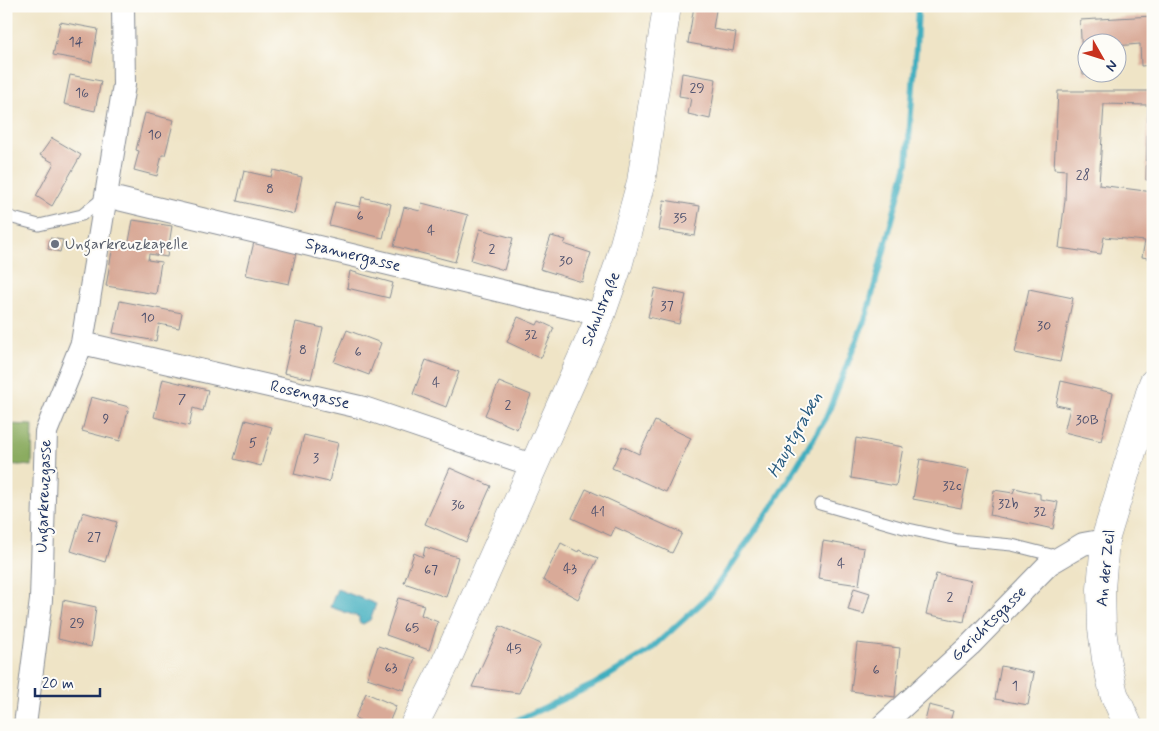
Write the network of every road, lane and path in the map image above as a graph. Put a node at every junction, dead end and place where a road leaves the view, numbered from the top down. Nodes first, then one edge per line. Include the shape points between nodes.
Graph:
1 (123, 6) edge
2 (667, 6) edge
3 (106, 196) junction
4 (6, 215) edge
5 (601, 315) junction
6 (82, 343) junction
7 (1153, 383) edge
8 (532, 465) junction
9 (820, 504) dead end
10 (1106, 540) junction
11 (1059, 557) junction
12 (25, 725) edge
13 (414, 725) edge
14 (883, 725) edge
15 (1128, 725) edge

1 - 3 street, Ungarkreuzgasse via 124,85
2 - 5 street, Schulstraße via 641,182
3 - 4 lane via 82,215 39,225
3 - 5 street, Spannergasse
3 - 6 street, Ungarkreuzgasse
5 - 8 street, Schulstraße
6 - 8 street, Rosengasse via 364,408
6 - 12 street, Ungarkreuzgasse via 46,432 40,600
7 - 10 street, An der Zeil
8 - 13 street, Schulstraße via 445,664
9 - 11 lane via 958,540 1012,545
10 - 11 street, Gerichtsgasse via 1083,544
10 - 15 street, An der Zeil via 1101,589 1103,636 1114,694
11 - 14 street, Gerichtsgasse

